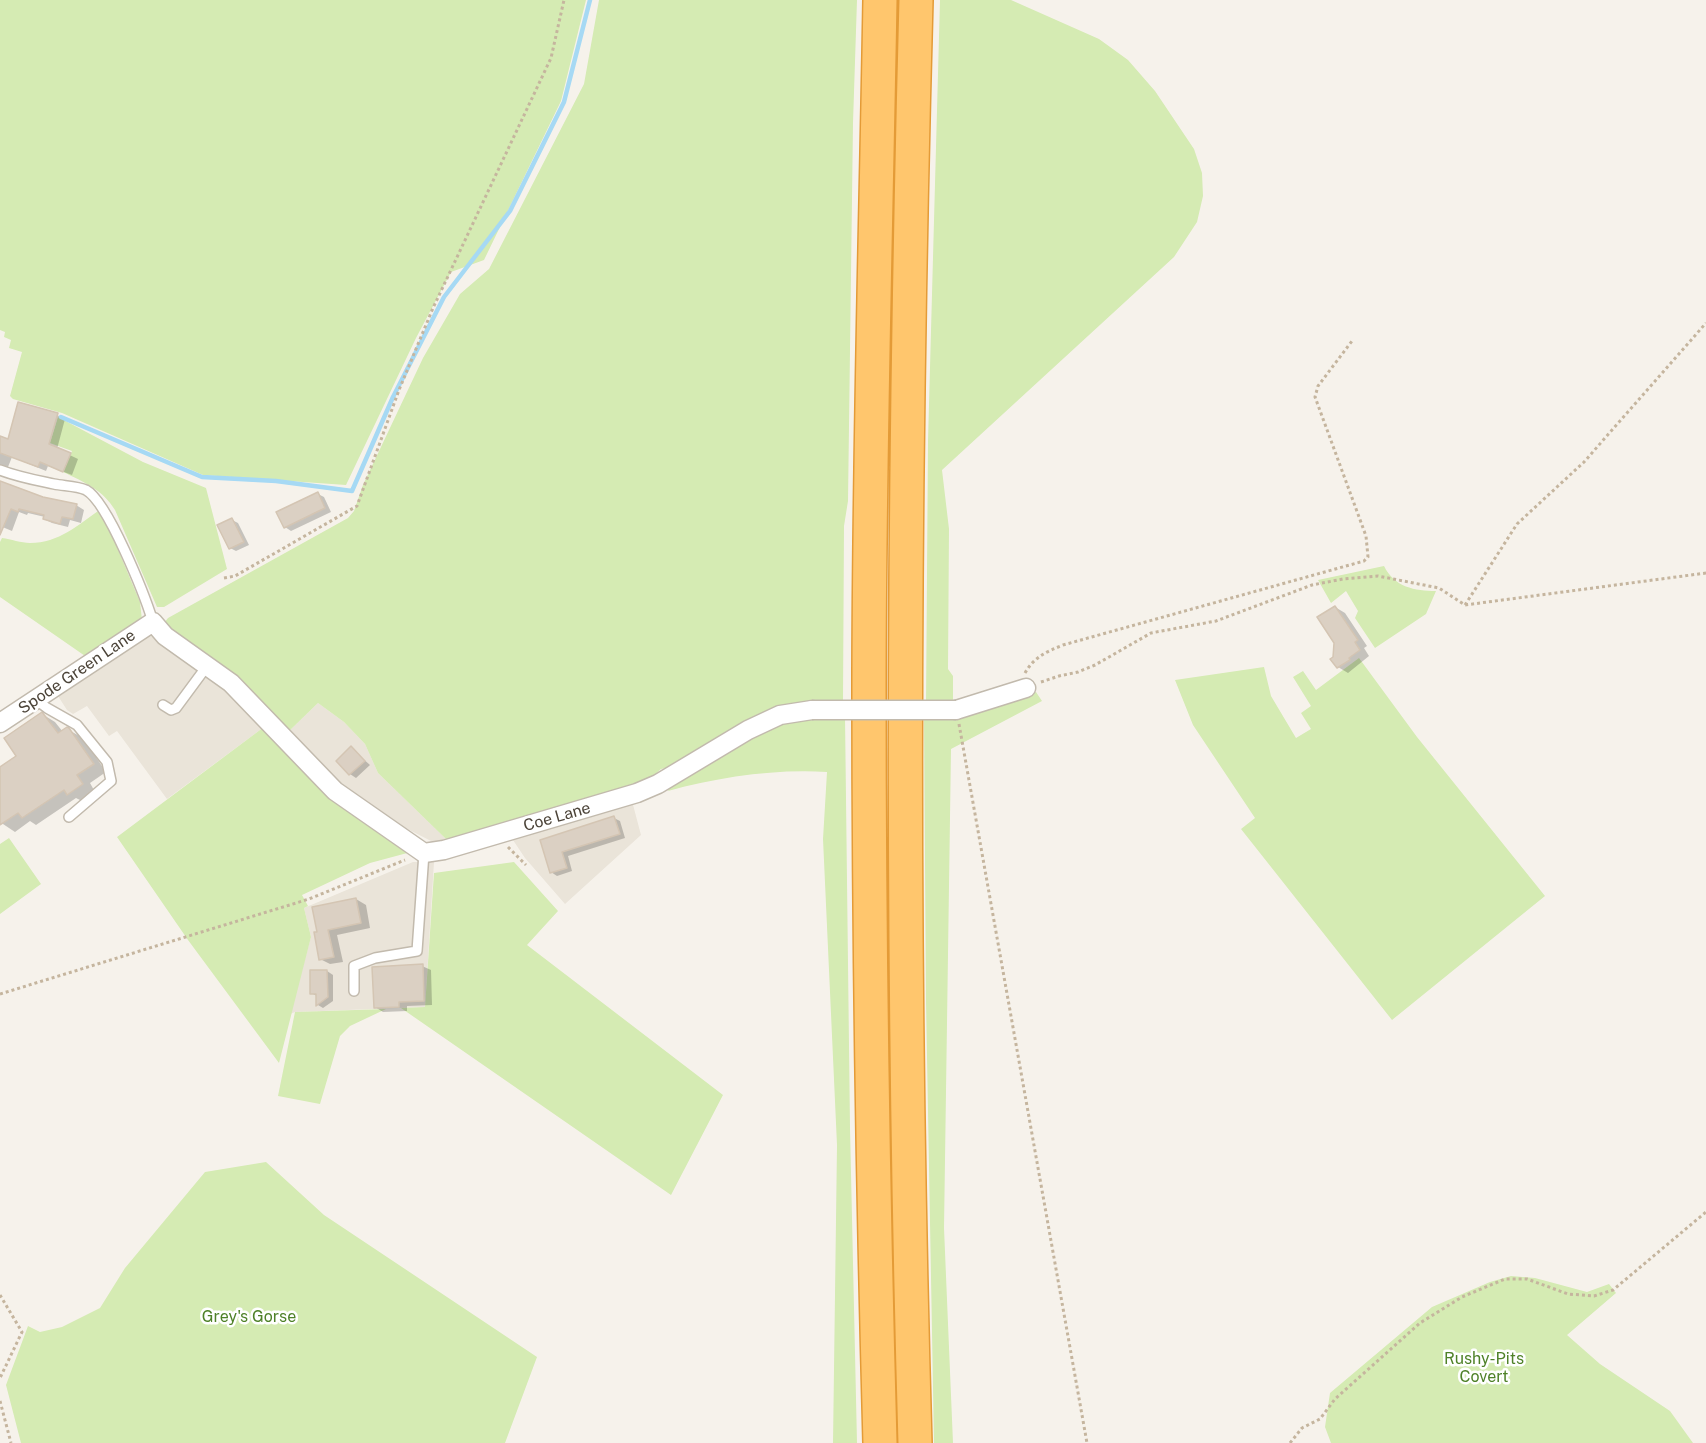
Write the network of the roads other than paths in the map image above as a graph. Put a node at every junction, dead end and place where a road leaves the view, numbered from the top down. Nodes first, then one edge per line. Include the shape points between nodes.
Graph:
1 (880, 0) edge
2 (916, 0) edge
3 (0, 470) edge
4 (153, 622) junction
5 (207, 666) junction
6 (1024, 689) road end
7 (35, 699) junction
8 (163, 705) dead end
9 (0, 723) edge
10 (69, 817) dead end
11 (424, 853) junction
12 (354, 991) dead end
13 (880, 1443) edge
14 (915, 1443) edge

1 - 13 highway via 869,676
2 - 14 highway via 904,687
3 - 4 lane via 21,478 84,489 95,496 147,600
4 - 5 street via 165,636
4 - 7 street, Spode Green Lane
5 - 8 lane via 176,708 171,710
5 - 11 street via 231,683 335,790
6 - 11 street, Coe Lane, bridge via 956,710 812,710 780,715 748,729 637,793
7 - 9 street, Spode Green Lane
7 - 10 lane via 77,725 107,762 111,781
11 - 12 lane via 417,951 354,966

